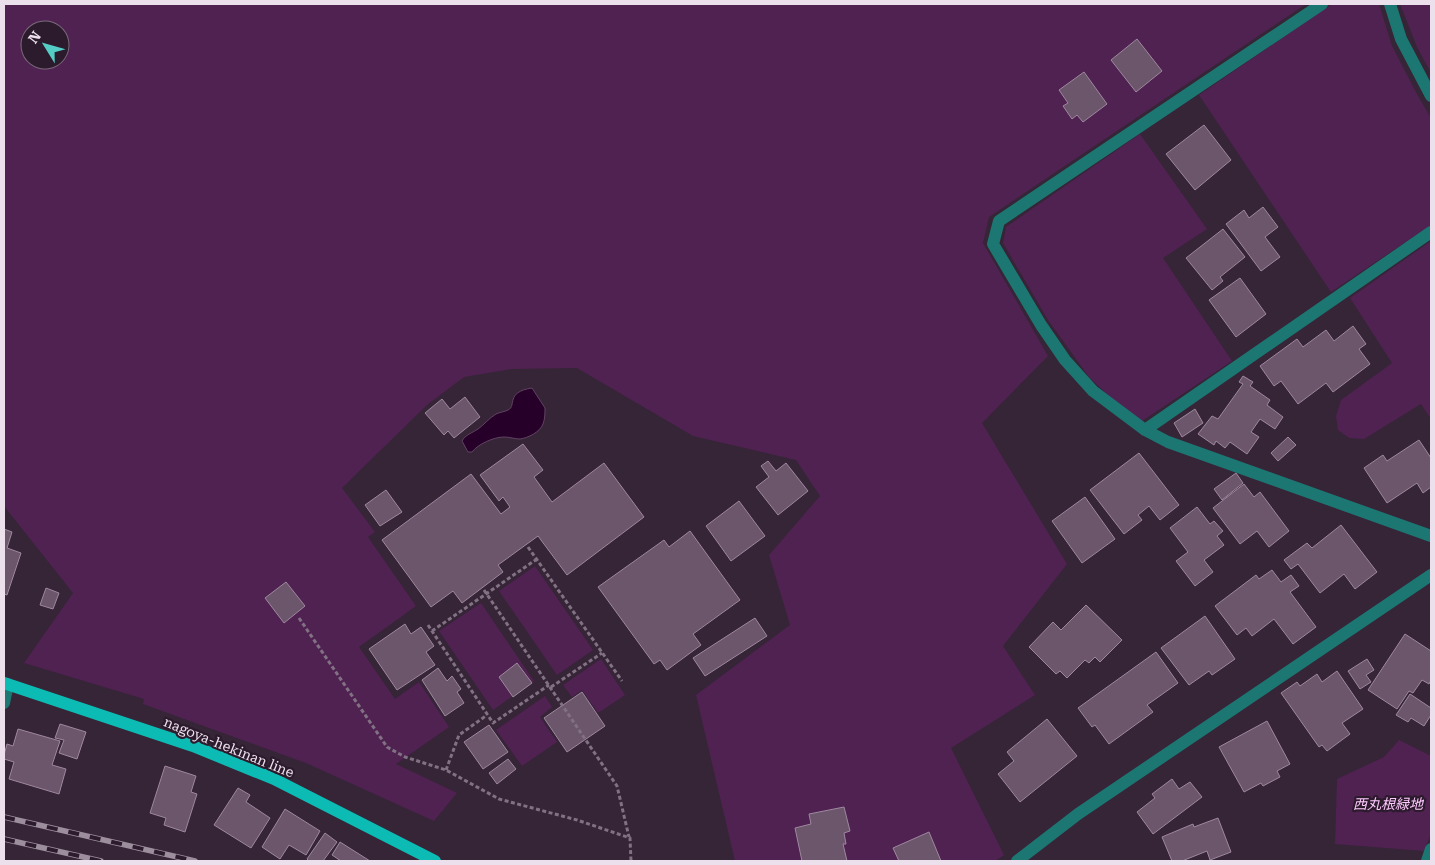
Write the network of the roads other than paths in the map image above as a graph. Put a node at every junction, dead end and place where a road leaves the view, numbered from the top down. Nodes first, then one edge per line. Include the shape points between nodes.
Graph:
1 (1322, 4) edge
2 (1390, 4) edge
3 (1431, 96) edge
4 (1431, 232) edge
5 (1146, 430) junction
6 (1431, 536) edge
7 (1431, 574) edge
8 (6, 683) edge
9 (4, 703) edge
10 (1431, 849) edge
11 (435, 861) edge
12 (1017, 861) edge
13 (1427, 861) edge

1 - 5 street via 999,222 993,244 1065,360 1093,391
2 - 3 street via 1401,39
4 - 5 street
5 - 6 street via 1176,445
7 - 12 street via 1078,814
8 - 9 street
8 - 11 main road, nagoya-hekinan line via 193,746 274,779
10 - 13 street

